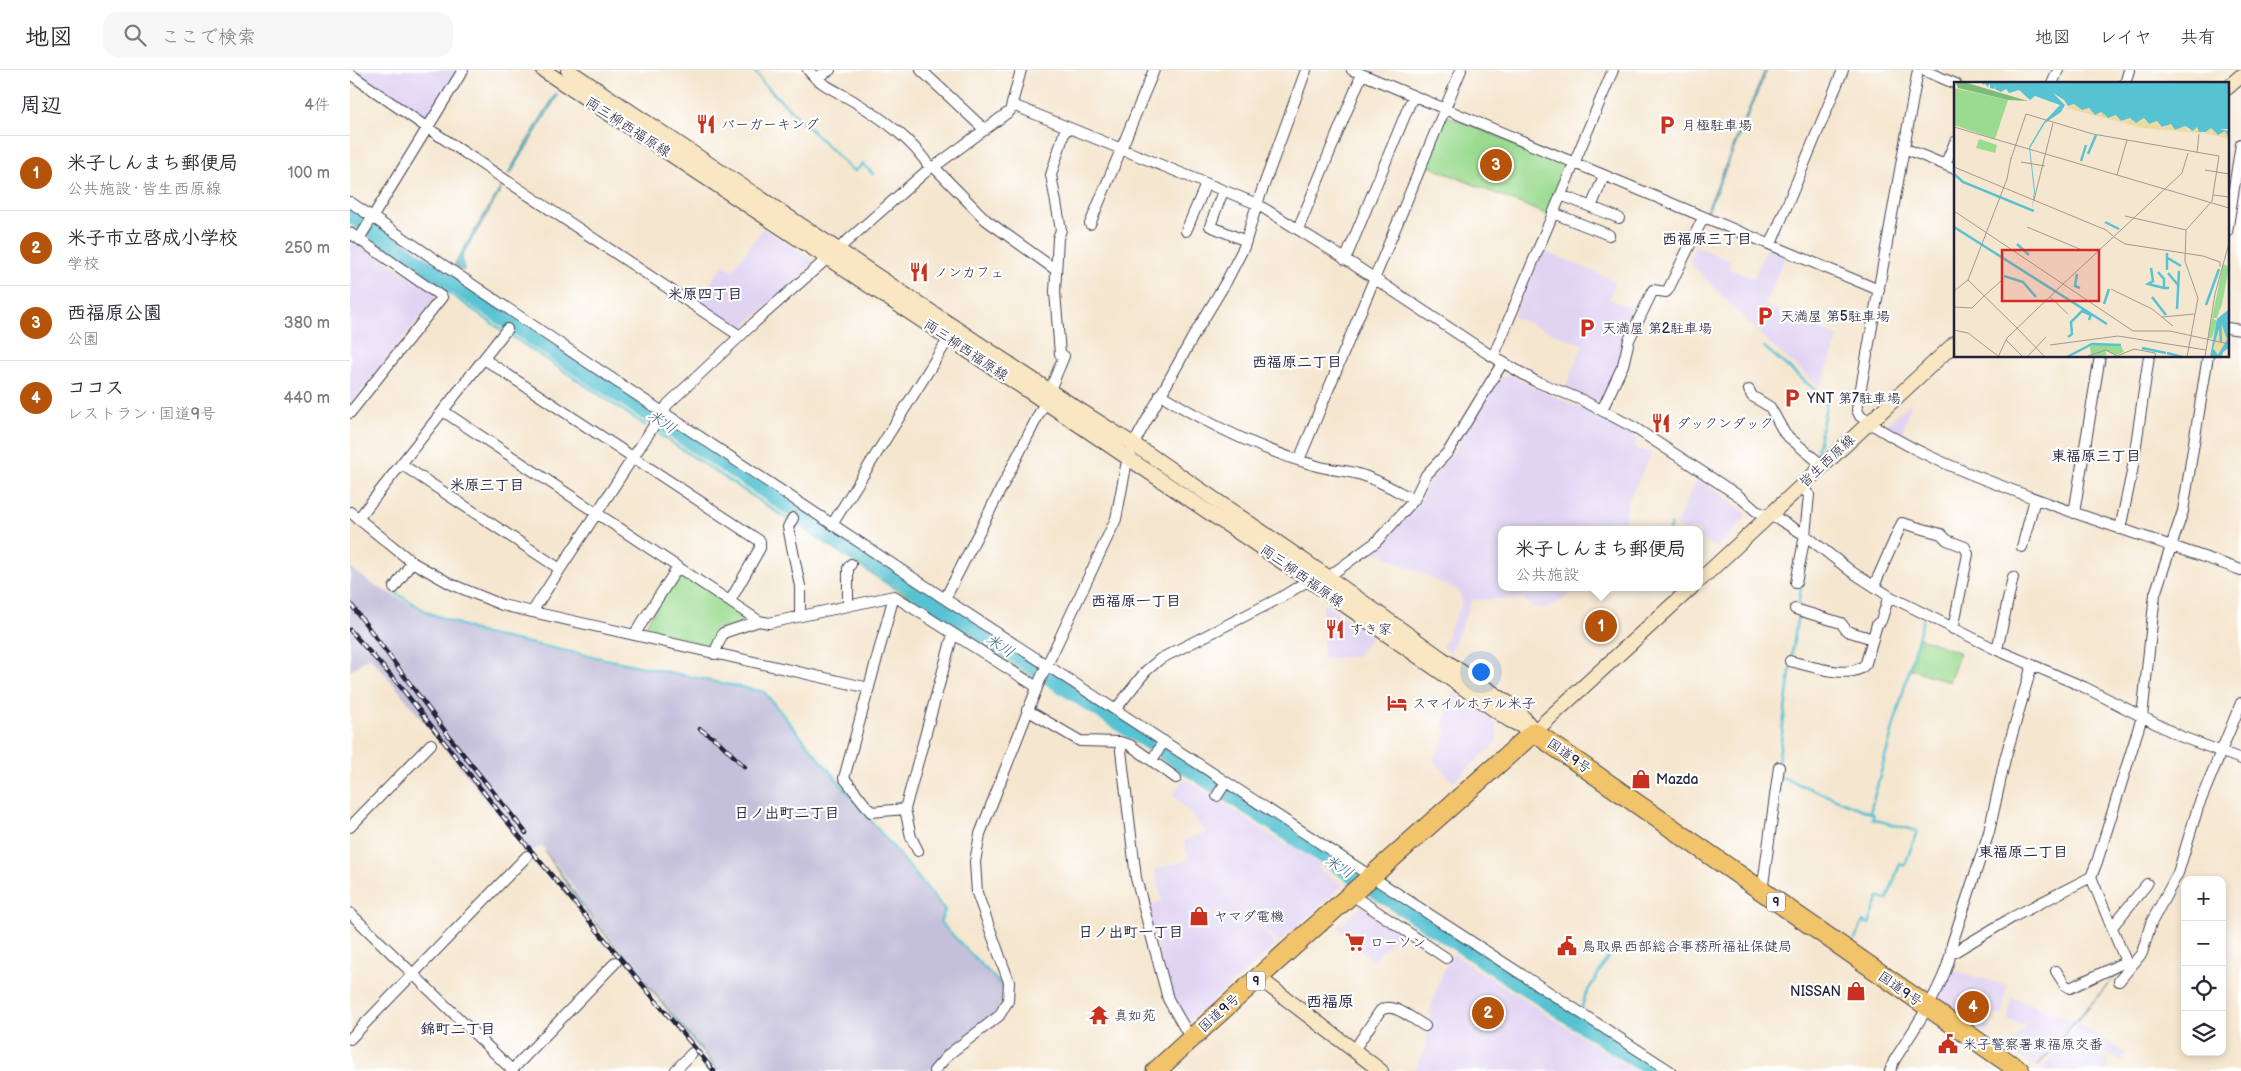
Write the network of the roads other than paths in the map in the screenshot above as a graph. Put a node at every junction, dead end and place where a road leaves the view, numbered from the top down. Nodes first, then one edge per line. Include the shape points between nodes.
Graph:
1 (463, 70) edge
2 (543, 70) edge
3 (568, 70) edge
4 (830, 70) edge
5 (921, 70) edge
6 (1021, 70) edge
7 (1154, 70) edge
8 (1306, 70) edge
9 (1352, 70) edge
10 (1461, 70) edge
11 (1613, 70) edge
12 (1843, 70) edge
13 (1918, 70) edge
14 (1923, 70) edge
15 (2058, 70) edge
16 (350, 74) edge
17 (811, 74) edge
18 (1362, 74) junction
19 (2241, 76) edge
20 (2053, 82) edge
21 (1954, 83) edge
22 (2228, 87) edge
23 (1413, 96) junction
24 (1013, 105) junction
25 (1445, 110) junction
26 (1066, 127) junction
27 (429, 129) junction
28 (984, 130) junction
29 (1954, 147) edge
30 (1904, 148) junction
31 (1121, 149) junction
32 (2240, 151) edge
33 (1574, 163) junction
34 (932, 167) junction
35 (1950, 167) edge
36 (1604, 176) junction
37 (1206, 184) junction
38 (1223, 190) junction
39 (1561, 195) junction
40 (350, 202) edge
41 (1257, 204) junction
42 (1591, 207) junction
43 (1553, 212) junction
44 (372, 218) junction
45 (1619, 218) dead end
46 (1703, 218) junction
47 (1090, 224) dead end
48 (2228, 226) edge
49 (1298, 229) junction
50 (1186, 231) dead end
51 (357, 235) edge
52 (1609, 235) dead end
53 (1246, 241) junction
54 (1771, 244) junction
55 (838, 249) junction
56 (827, 258) junction
57 (1345, 260) junction
58 (1056, 270) junction
59 (1373, 280) junction
60 (1879, 290) junction
61 (2228, 328) edge
62 (507, 329) dead end
63 (2241, 330) edge
64 (740, 336) junction
65 (949, 338) junction
66 (1954, 343) edge
67 (1494, 355) junction
68 (2100, 358) edge
69 (2149, 358) edge
70 (2208, 358) edge
71 (484, 359) junction
72 (1503, 362) junction
73 (1749, 390) dead end
74 (1160, 394) junction
75 (1047, 396) junction
76 (1602, 410) junction
77 (443, 412) junction
78 (350, 413) edge
79 (661, 413) junction
80 (1868, 422) junction
81 (1130, 452) junction
82 (633, 456) junction
83 (1299, 460) junction
84 (401, 464) junction
85 (1822, 465) junction
86 (1800, 486) junction
87 (2035, 499) junction
88 (1414, 500) junction
89 (596, 513) junction
90 (2074, 513) junction
91 (354, 516) edge
92 (1767, 516) junction
93 (793, 518) dead end
94 (833, 523) junction
95 (2120, 529) junction
96 (1805, 536) junction
97 (2172, 544) junction
98 (2022, 547) dead end
99 (412, 562) junction
100 (851, 564) dead end
101 (678, 566) junction
102 (560, 569) junction
103 (2241, 570) edge
104 (1328, 577) junction
105 (1703, 577) edge
106 (2013, 577) dead end
107 (1309, 580) junction
108 (1796, 583) dead end
109 (1874, 586) junction
110 (394, 588) dead end
111 (1688, 591) edge
112 (894, 596) junction
113 (1889, 596) junction
114 (945, 598) junction
115 (730, 601) junction
116 (848, 604) junction
117 (1795, 609) dead end
118 (532, 612) junction
119 (800, 615) junction
120 (759, 621) junction
121 (1953, 629) junction
122 (953, 634) junction
123 (634, 635) junction
124 (1873, 639) junction
125 (1997, 650) junction
126 (714, 654) junction
127 (1790, 661) dead end
128 (2032, 665) junction
129 (1047, 666) junction
130 (1039, 683) junction
131 (869, 688) junction
132 (2241, 703) edge
133 (1027, 710) junction
134 (1115, 710) junction
135 (2142, 718) junction
136 (1534, 732) junction
137 (1120, 742) junction
138 (431, 744) dead end
139 (1158, 751) junction
140 (2220, 752) junction
141 (2241, 758) edge
142 (1779, 767) dead end
143 (1176, 778) dead end
144 (905, 809) junction
145 (350, 827) edge
146 (918, 851) dead end
147 (527, 856) dead end
148 (2091, 876) junction
149 (2147, 884) dead end
150 (1363, 886) junction
151 (1762, 892) junction
152 (350, 913) edge
153 (2112, 927) junction
154 (1951, 954) junction
155 (1446, 958) dead end
156 (616, 962) dead end
157 (2127, 966) junction
158 (2056, 971) dead end
159 (411, 974) junction
160 (1259, 978) junction
161 (2119, 981) dead end
162 (1926, 1007) junction
163 (1425, 1026) dead end
164 (350, 1039) edge
165 (1191, 1039) junction
166 (1354, 1050) junction
167 (692, 1054) dead end
168 (940, 1069) edge
169 (512, 1071) edge
170 (675, 1071) edge
171 (1156, 1071) edge
172 (1381, 1071) edge
173 (1670, 1071) edge
174 (1890, 1071) edge
175 (2020, 1071) edge

1 - 27 street
2 - 56 main road, 両三柳西福原線
3 - 55 main road, 両三柳西福原線
4 - 17 street
5 - 28 street
6 - 24 street
7 - 31 street
8 - 41 street
9 - 18 street
10 - 25 street
11 - 33 street
12 - 54 street
13 - 30 street
14 - 21 street
15 - 20 street
16 - 27 street
17 - 34 street via 894,128
18 - 23 street
18 - 49 street
19 - 22 main road
23 - 25 street
23 - 57 street
24 - 26 street
24 - 28 street via 1010,111
25 - 33 street
25 - 59 street
26 - 31 street
26 - 58 street via 1051,176 1061,230
27 - 44 street
27 - 64 street
28 - 34 street
29 - 35 street
30 - 35 street
30 - 60 street
31 - 37 street
31 - 47 street
32 - 48 street
33 - 36 street
33 - 39 street
34 - 55 street
34 - 58 street via 986,220
36 - 42 street
36 - 46 street
37 - 38 street
37 - 50 street
38 - 41 street
38 - 53 street via 1210,226
39 - 42 street
39 - 43 street
40 - 44 street
41 - 49 street
41 - 53 street
42 - 45 street
43 - 52 street
43 - 67 street
44 - 51 street
44 - 79 street
46 - 54 street
46 - 76 street via 1668,290 1653,290 1629,340 1623,365
49 - 57 street
51 - 78 street via 442,297
53 - 74 street via 1226,282
54 - 60 street
55 - 56 street
55 - 75 main road, 両三柳西福原線
56 - 64 street
56 - 65 main road, 両三柳西福原線
57 - 59 street
58 - 75 street via 1060,354 1064,356
59 - 67 street
59 - 83 street
60 - 80 street via 1857,410
61 - 63 street
62 - 71 street
64 - 79 street
65 - 75 main road, 両三柳西福原線
65 - 94 street
66 - 80 main road, 皆生西原線
67 - 72 street
68 - 90 street
69 - 95 street
70 - 97 street via 2183,511
71 - 77 street
71 - 82 street
72 - 76 street via 1535,381
72 - 88 street via 1448,452 1426,476
73 - 85 street via 1752,396 1770,407 1785,434
74 - 81 street
74 - 83 street via 1232,435
75 - 81 main road, 両三柳西福原線
75 - 114 street
76 - 92 street via 1635,428
77 - 84 street
77 - 89 street
79 - 82 street
79 - 94 street
80 - 85 main road, 皆生西原線
80 - 87 street via 1955,468
81 - 104 main road, 両三柳西福原線 via 1150,455
81 - 107 main road, 両三柳西福原線
81 - 129 street via 1116,519
82 - 89 street
82 - 115 street via 760,541 760,548
83 - 88 street via 1359,474
84 - 91 street
84 - 102 street
85 - 86 main road, 皆生西原線
86 - 92 main road, 皆生西原線
86 - 96 street via 1809,495
87 - 90 street
87 - 98 street
88 - 104 street via 1376,542
89 - 101 street
89 - 102 street
90 - 95 street
91 - 99 street
92 - 96 street via 1780,520
92 - 105 main road, 皆生西原線
93 - 119 street via 788,527 800,586
94 - 114 street
95 - 97 street
96 - 108 street
96 - 109 street
97 - 103 street
97 - 135 street via 2154,594
99 - 110 street
99 - 118 street via 482,598
100 - 116 street via 848,568
101 - 115 street
101 - 123 street
102 - 118 street
104 - 136 main road, 両三柳西福原線 via 1517,709
106 - 125 street
107 - 134 street via 1160,659
107 - 136 main road, 両三柳西福原線 via 1509,720
109 - 113 street
109 - 121 street via 1902,523 1941,534 1946,540 1965,547 1968,554
111 - 136 main road
112 - 116 street
112 - 122 street
112 - 131 street
113 - 121 street
113 - 124 street
114 - 129 street
115 - 120 street
116 - 119 street
117 - 124 street via 1841,623 1847,630
118 - 123 street
119 - 120 street
120 - 126 street via 723,633
121 - 125 street
122 - 130 street
122 - 144 street
123 - 126 street
124 - 127 street via 1866,663 1861,668 1837,672
125 - 128 street
126 - 131 street
128 - 135 street via 2084,687
128 - 154 street via 2005,759 1989,832
129 - 130 street
129 - 134 street
130 - 133 street
131 - 144 street via 844,780 871,812
132 - 140 street
133 - 137 street via 1080,741
133 - 168 street via 980,834 975,862 977,893 1009,982 1009,995 999,1016 949,1054
134 - 139 street
135 - 140 street
135 - 148 street
136 - 150 highway, 国道9号 / 9 via 1441,812
136 - 151 highway, 国道9号 / 9
137 - 139 street
137 - 165 street via 1136,878 1168,999
138 - 145 street
139 - 143 street
139 - 150 street
140 - 141 street
140 - 157 street via 2198,807 2178,873 2152,923 2142,953
142 - 151 street
144 - 146 street
147 - 159 street
148 - 153 street
148 - 154 street
149 - 153 street
150 - 155 street
150 - 160 highway, 国道9号 / 9
150 - 173 street
151 - 162 highway, 国道9号 / 9
152 - 159 street
153 - 157 street
154 - 162 street
156 - 169 street
157 - 158 street via 2070,988
157 - 161 street
159 - 164 street
159 - 169 street
160 - 165 highway, 国道9号 / 9
160 - 166 main road
162 - 174 street
162 - 175 highway, 国道9号 / 9
163 - 166 street via 1392,1007 1386,1007
165 - 171 highway, 国道9号 / 9
166 - 172 main road
167 - 170 street

